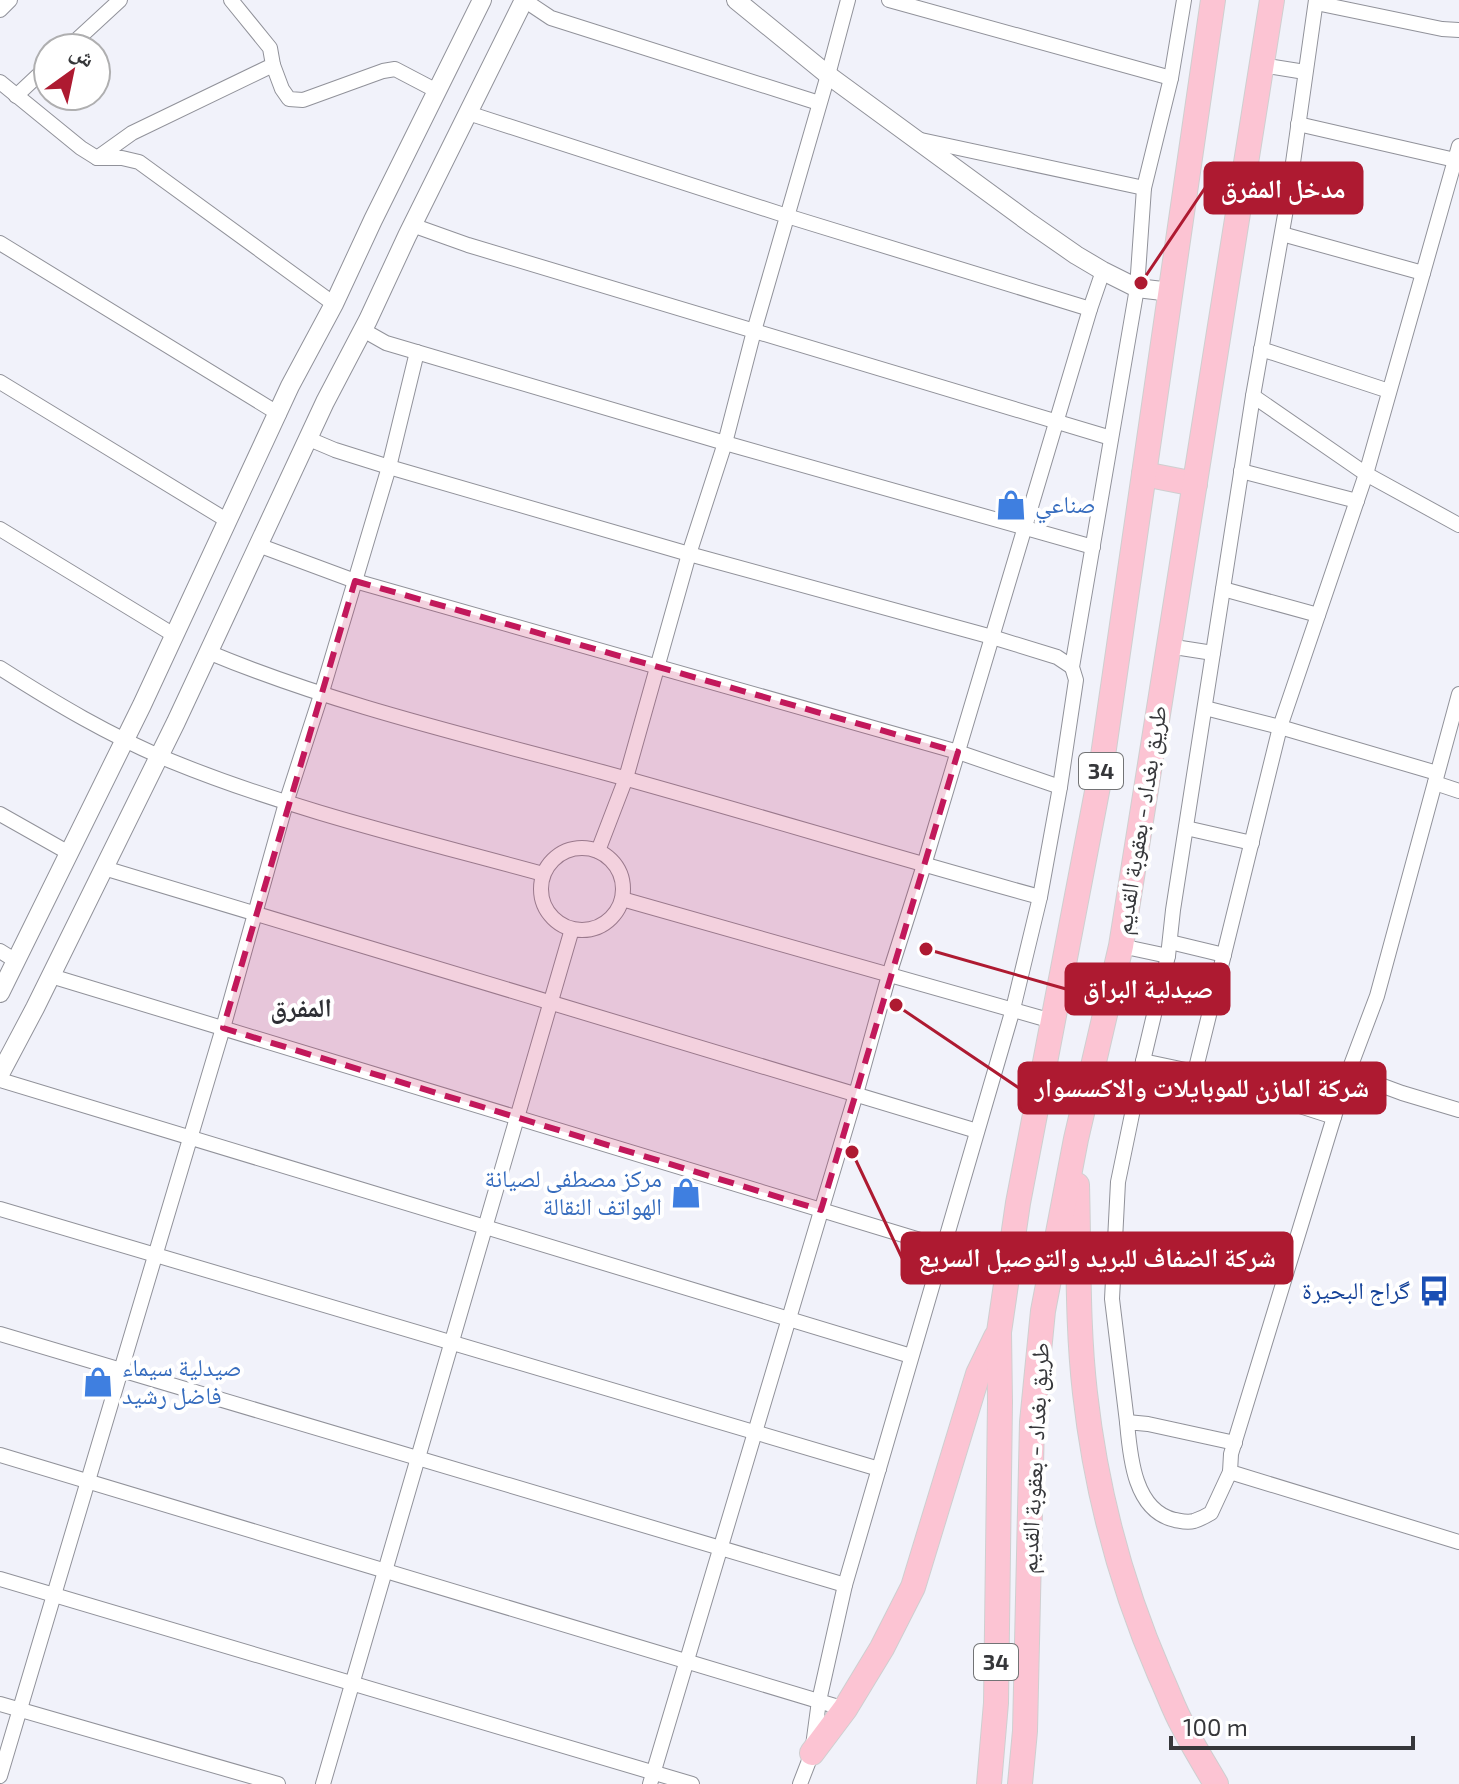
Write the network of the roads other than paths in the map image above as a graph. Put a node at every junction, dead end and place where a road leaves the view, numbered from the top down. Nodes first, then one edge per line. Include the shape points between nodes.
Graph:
1 (10, 0) edge
2 (120, 0) edge
3 (231, 0) edge
4 (482, 0) edge
5 (524, 0) edge
6 (736, 0) edge
7 (848, 0) edge
8 (889, 0) edge
9 (1184, 0) edge
10 (1213, 0) edge
11 (1272, 0) edge
12 (1316, 1) edge
13 (0, 10) edge
14 (1459, 30) edge
15 (85, 32) edge
16 (273, 65) junction
17 (1262, 65) junction
18 (1305, 72) junction
19 (828, 75) junction
20 (1171, 78) junction
21 (32, 81) edge
22 (0, 82) edge
23 (437, 91) junction
24 (16, 96) junction
25 (819, 103) junction
26 (468, 113) junction
27 (1298, 124) junction
28 (919, 140) junction
29 (1457, 153) edge
30 (97, 158) junction
31 (1144, 188) junction
32 (787, 216) junction
33 (412, 225) junction
34 (1282, 234) junction
35 (0, 243) edge
36 (1103, 271) junction
37 (1423, 273) junction
38 (1137, 288) junction
39 (1171, 292) junction
40 (334, 304) junction
41 (1090, 309) junction
42 (363, 330) junction
43 (754, 331) junction
44 (1261, 349) junction
45 (417, 352) junction
46 (0, 382) edge
47 (1389, 391) junction
48 (1253, 396) junction
49 (279, 414) junction
50 (1056, 422) junction
51 (1111, 438) junction
52 (309, 439) junction
53 (725, 443) junction
54 (389, 467) junction
55 (1241, 471) junction
56 (1144, 474) junction
57 (1366, 474) junction
58 (1195, 484) junction
59 (1357, 501) junction
60 (228, 521) junction
61 (1459, 525) edge
62 (1025, 527) junction
63 (0, 529) edge
64 (258, 545) junction
65 (1093, 547) junction
66 (689, 554) junction
67 (355, 581) junction
68 (1223, 589) junction
69 (1318, 615) junction
70 (174, 635) junction
71 (992, 637) junction
72 (1168, 646) junction
73 (208, 652) junction
74 (1213, 653) junction
75 (656, 667) junction
76 (1072, 667) junction
77 (0, 668) edge
78 (1459, 694) edge
79 (321, 695) junction
80 (1205, 708) junction
81 (1280, 727) junction
82 (125, 740) junction
83 (958, 752) junction
84 (159, 756) junction
85 (626, 778) junction
86 (1436, 778) junction
87 (1060, 787) junction
88 (1459, 791) edge
89 (286, 803) junction
90 (0, 814) edge
91 (1186, 828) junction
92 (1252, 843) junction
93 (598, 851) junction
94 (69, 853) junction
95 (924, 865) junction
96 (104, 868) junction
97 (543, 874) junction
98 (1040, 897) junction
99 (622, 899) junction
100 (256, 914) junction
101 (572, 929) junction
102 (1121, 946) junction
103 (1169, 949) junction
104 (1224, 955) junction
105 (8, 956) edge
106 (889, 975) junction
107 (51, 976) junction
108 (0, 993) edge
109 (550, 1002) junction
110 (1013, 1009) junction
111 (1052, 1021) junction
112 (223, 1028) junction
113 (1143, 1061) junction
114 (1195, 1072) junction
115 (1348, 1073) junction
116 (0, 1077) edge
117 (856, 1094) junction
118 (1459, 1110) edge
119 (517, 1117) junction
120 (1334, 1117) junction
121 (977, 1131) junction
122 (190, 1138) junction
123 (1076, 1139) junction
124 (0, 1209) edge
125 (821, 1210) junction
126 (485, 1227) junction
127 (943, 1247) junction
128 (155, 1255) junction
129 (789, 1319) junction
130 (999, 1332) junction
131 (0, 1334) edge
132 (451, 1343) junction
133 (911, 1356) junction
134 (121, 1370) junction
135 (1127, 1422) junction
136 (755, 1432) junction
137 (1235, 1443) junction
138 (0, 1455) edge
139 (418, 1458) junction
140 (879, 1469) junction
141 (1230, 1472) junction
142 (88, 1481) junction
143 (1459, 1542) edge
144 (721, 1548) junction
145 (385, 1571) junction
146 (0, 1579) edge
147 (845, 1585) junction
148 (54, 1595) junction
149 (687, 1662) junction
150 (352, 1684) junction
151 (819, 1701) junction
152 (0, 1704) edge
153 (20, 1709) junction
154 (845, 1709) junction
155 (812, 1753) junction
156 (0, 1776) edge
157 (652, 1778) edge
158 (278, 1784) edge
159 (323, 1784) edge
160 (692, 1784) edge
161 (800, 1784) edge
162 (989, 1784) edge
163 (1020, 1784) edge
164 (1216, 1784) edge

1 - 13 street
2 - 15 street
3 - 16 street via 270,48
4 - 23 street
5 - 25 street via 551,18
5 - 26 street
6 - 19 street
7 - 19 street
8 - 20 street
9 - 20 street
10 - 39 highway, طريق بغداد - بعقوبة القديم / 34
11 - 17 highway, طريق بغداد - بعقوبة القديم / 34
12 - 14 street
12 - 18 street
16 - 23 street via 289,99 303,100 395,69
16 - 30 street via 132,133
17 - 18 street
17 - 58 highway, طريق بغداد - بعقوبة القديم / 34
18 - 27 street
19 - 25 street
19 - 28 street
20 - 31 street
21 - 24 street
22 - 24 street
23 - 40 street
24 - 30 street
25 - 32 street
26 - 32 street
26 - 33 street
27 - 29 street
27 - 34 street
28 - 31 street
28 - 36 street
29 - 37 street
30 - 40 street via 139,162
31 - 38 street
32 - 41 street
32 - 43 street
33 - 42 street
33 - 43 street
34 - 37 street
34 - 44 street
35 - 49 street
36 - 38 street
36 - 41 street
37 - 47 street
38 - 39 street
38 - 51 street
39 - 56 highway, طريق بغداد - بعقوبة القديم / 34
40 - 49 street
41 - 50 street
42 - 45 street
42 - 52 street
43 - 50 street
43 - 53 street
44 - 47 street
44 - 48 street
45 - 53 street
45 - 54 street
46 - 60 street
47 - 57 street
48 - 55 street
48 - 57 street
49 - 60 street
50 - 51 street
50 - 62 street
51 - 65 street
52 - 54 street
52 - 64 street
53 - 62 street
53 - 66 street
54 - 66 street
54 - 67 street
55 - 59 street
55 - 68 street
56 - 58 highway
56 - 111 highway, طريق بغداد - بعقوبة القديم / 34 via 1100,776
57 - 59 street
57 - 61 street
58 - 72 highway, طريق بغداد - بعقوبة القديم / 34
59 - 69 street
60 - 70 street
62 - 65 street
62 - 71 street
63 - 70 street
64 - 67 street
64 - 73 street
65 - 76 street
66 - 71 street
66 - 75 street
67 - 75 street
67 - 79 street
68 - 69 street
68 - 74 street
69 - 81 street
70 - 82 street
71 - 76 street via 1057,657
71 - 83 street
72 - 74 street
72 - 102 highway, طريق بغداد - بعقوبة القديم / 34
73 - 79 street
73 - 84 street
74 - 80 street
75 - 83 street
75 - 85 street
76 - 87 street via 1076,680
77 - 82 street
78 - 86 street
79 - 85 street
79 - 89 street
80 - 81 street
80 - 91 street
81 - 86 street
81 - 92 street
82 - 84 street
82 - 94 street
83 - 87 street
83 - 95 street
84 - 89 street
84 - 96 street
85 - 93 street
85 - 95 street
86 - 88 street
86 - 115 street via 1377,996
87 - 98 street
89 - 97 street
89 - 100 street
90 - 94 street
91 - 92 street
91 - 103 street
92 - 104 street
93 - 97 street via 572,849 560,854
93 - 99 street via 621,876
94 - 105 street
95 - 98 street
95 - 106 street
96 - 100 street
96 - 107 street
97 - 101 street via 545,908
98 - 110 street
99 - 101 street via 603,924
99 - 106 street
100 - 109 street
100 - 112 street
101 - 109 street
102 - 103 street
102 - 123 highway, طريق بغداد - بعقوبة القديم / 34
103 - 104 street
103 - 113 street
104 - 114 street
105 - 108 street
106 - 110 street
106 - 117 street
107 - 112 street
107 - 116 street
109 - 117 street
109 - 119 street
110 - 111 street
110 - 121 street
111 - 130 highway, طريق بغداد - بعقوبة القديم / 34
112 - 119 street
112 - 122 street
113 - 114 street
113 - 135 street via 1118,1182 1112,1299
114 - 120 street
115 - 118 street
115 - 120 street
116 - 122 street
117 - 121 street
117 - 125 street
119 - 125 street
119 - 126 street
120 - 137 street
121 - 127 street
122 - 126 street
122 - 128 street
123 - 163 highway, طريق بغداد - بعقوبة القديم / 34 via 1043,1311 1032,1422
123 - 164 highway via 1085,1391 1107,1524 1150,1653
124 - 128 street
125 - 127 street
125 - 129 street
126 - 129 street
126 - 132 street
127 - 133 street
128 - 132 street
128 - 134 street
129 - 133 street
129 - 136 street
130 - 154 highway via 978,1374 913,1587
130 - 162 highway, طريق بغداد - بعقوبة القديم / 34 via 996,1703
131 - 134 street
132 - 136 street
132 - 139 street
133 - 140 street
134 - 139 street
134 - 142 street
135 - 137 street
135 - 141 street via 1141,1490 1163,1517 1190,1523 1211,1513
136 - 140 street
136 - 144 street
137 - 141 street
138 - 142 street
139 - 144 street
139 - 145 street
140 - 147 street
141 - 143 street
142 - 145 street
142 - 148 street
144 - 147 street
144 - 149 street
145 - 149 street
145 - 150 street
146 - 148 street
147 - 151 street
148 - 150 street
148 - 153 street
149 - 151 street
149 - 157 street
150 - 157 street
150 - 159 street
151 - 154 street
151 - 155 street
152 - 153 street
153 - 156 street
153 - 158 street
154 - 155 highway
155 - 161 street
157 - 160 street

